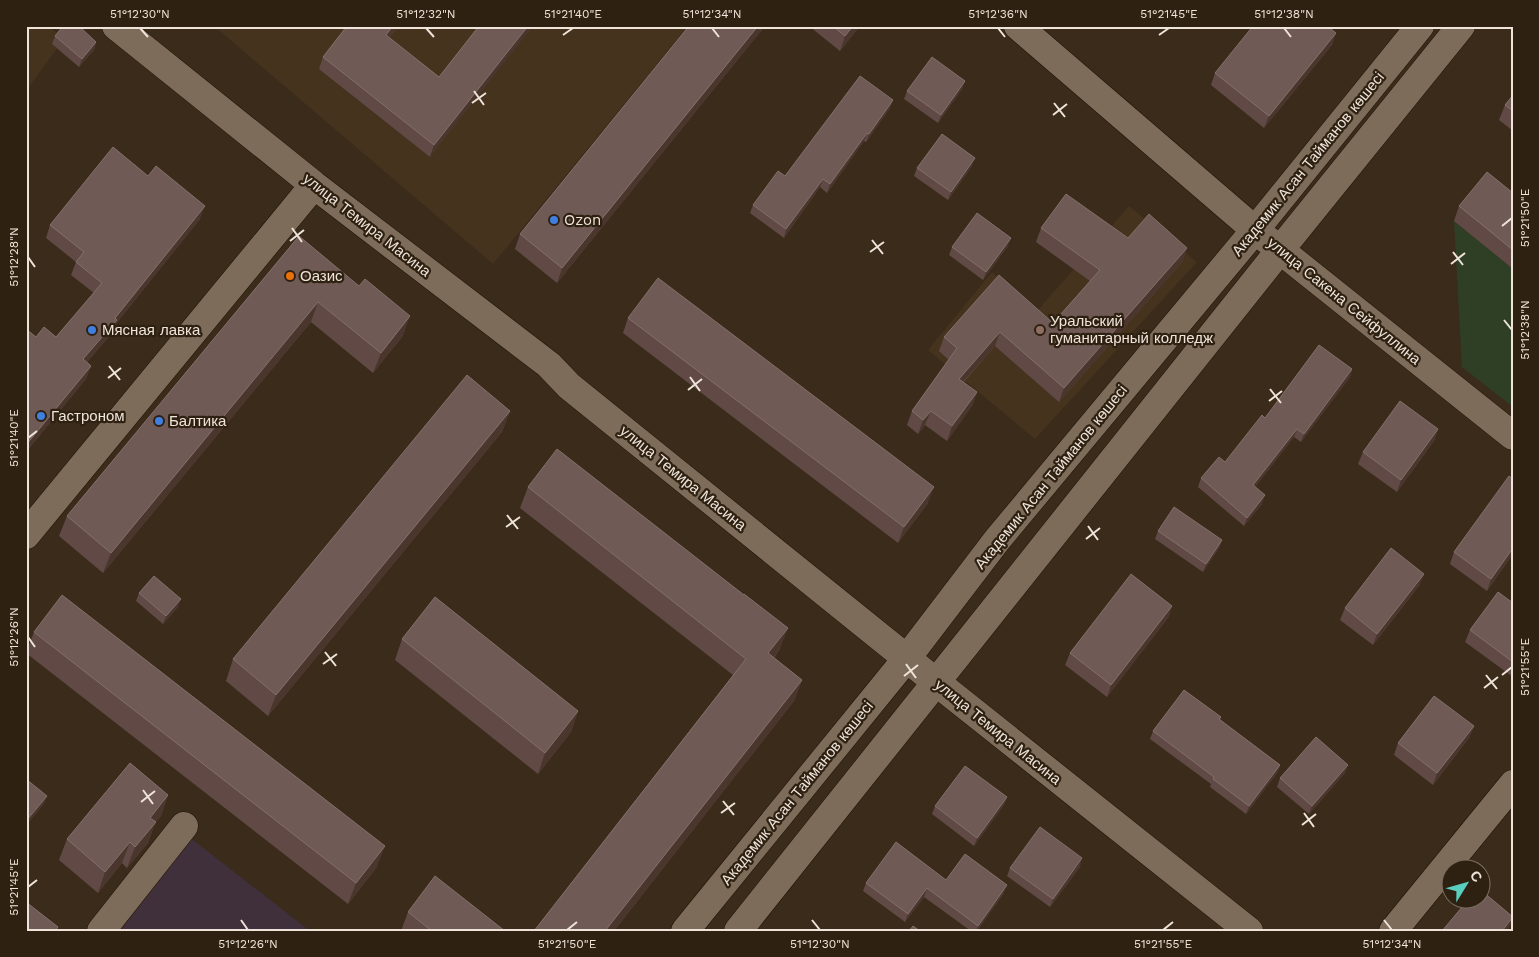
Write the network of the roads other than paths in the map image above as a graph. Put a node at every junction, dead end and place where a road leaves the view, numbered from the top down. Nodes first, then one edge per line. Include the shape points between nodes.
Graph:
1 (116, 26) edge
2 (1018, 26) edge
3 (1420, 26) edge
4 (1461, 26) edge
5 (314, 185) junction
6 (1255, 230) junction
7 (1280, 250) junction
8 (1513, 436) edge
9 (26, 536) edge
10 (906, 658) junction
11 (936, 682) junction
12 (1513, 784) edge
13 (184, 826) dead end
14 (101, 931) edge
15 (685, 931) edge
16 (738, 931) edge
17 (1249, 931) edge
18 (1393, 931) edge

1 - 5 street, улица Темира Масина
2 - 6 street, улица Сакена Сейфуллина
3 - 6 street, Академик Асан Тайманов көшесі
4 - 7 street
5 - 9 street
5 - 10 street, улица Темира Масина via 549,364 569,386
6 - 7 street, улица Сакена Сейфуллина
6 - 10 street, Академик Асан Тайманов көшесі via 998,540
7 - 8 street, улица Сакена Сейфуллина
7 - 11 street
10 - 11 street, улица Темира Масина
10 - 15 street, Академик Асан Тайманов көшесі
11 - 16 street
11 - 17 street, улица Темира Масина
12 - 18 street
13 - 14 street

